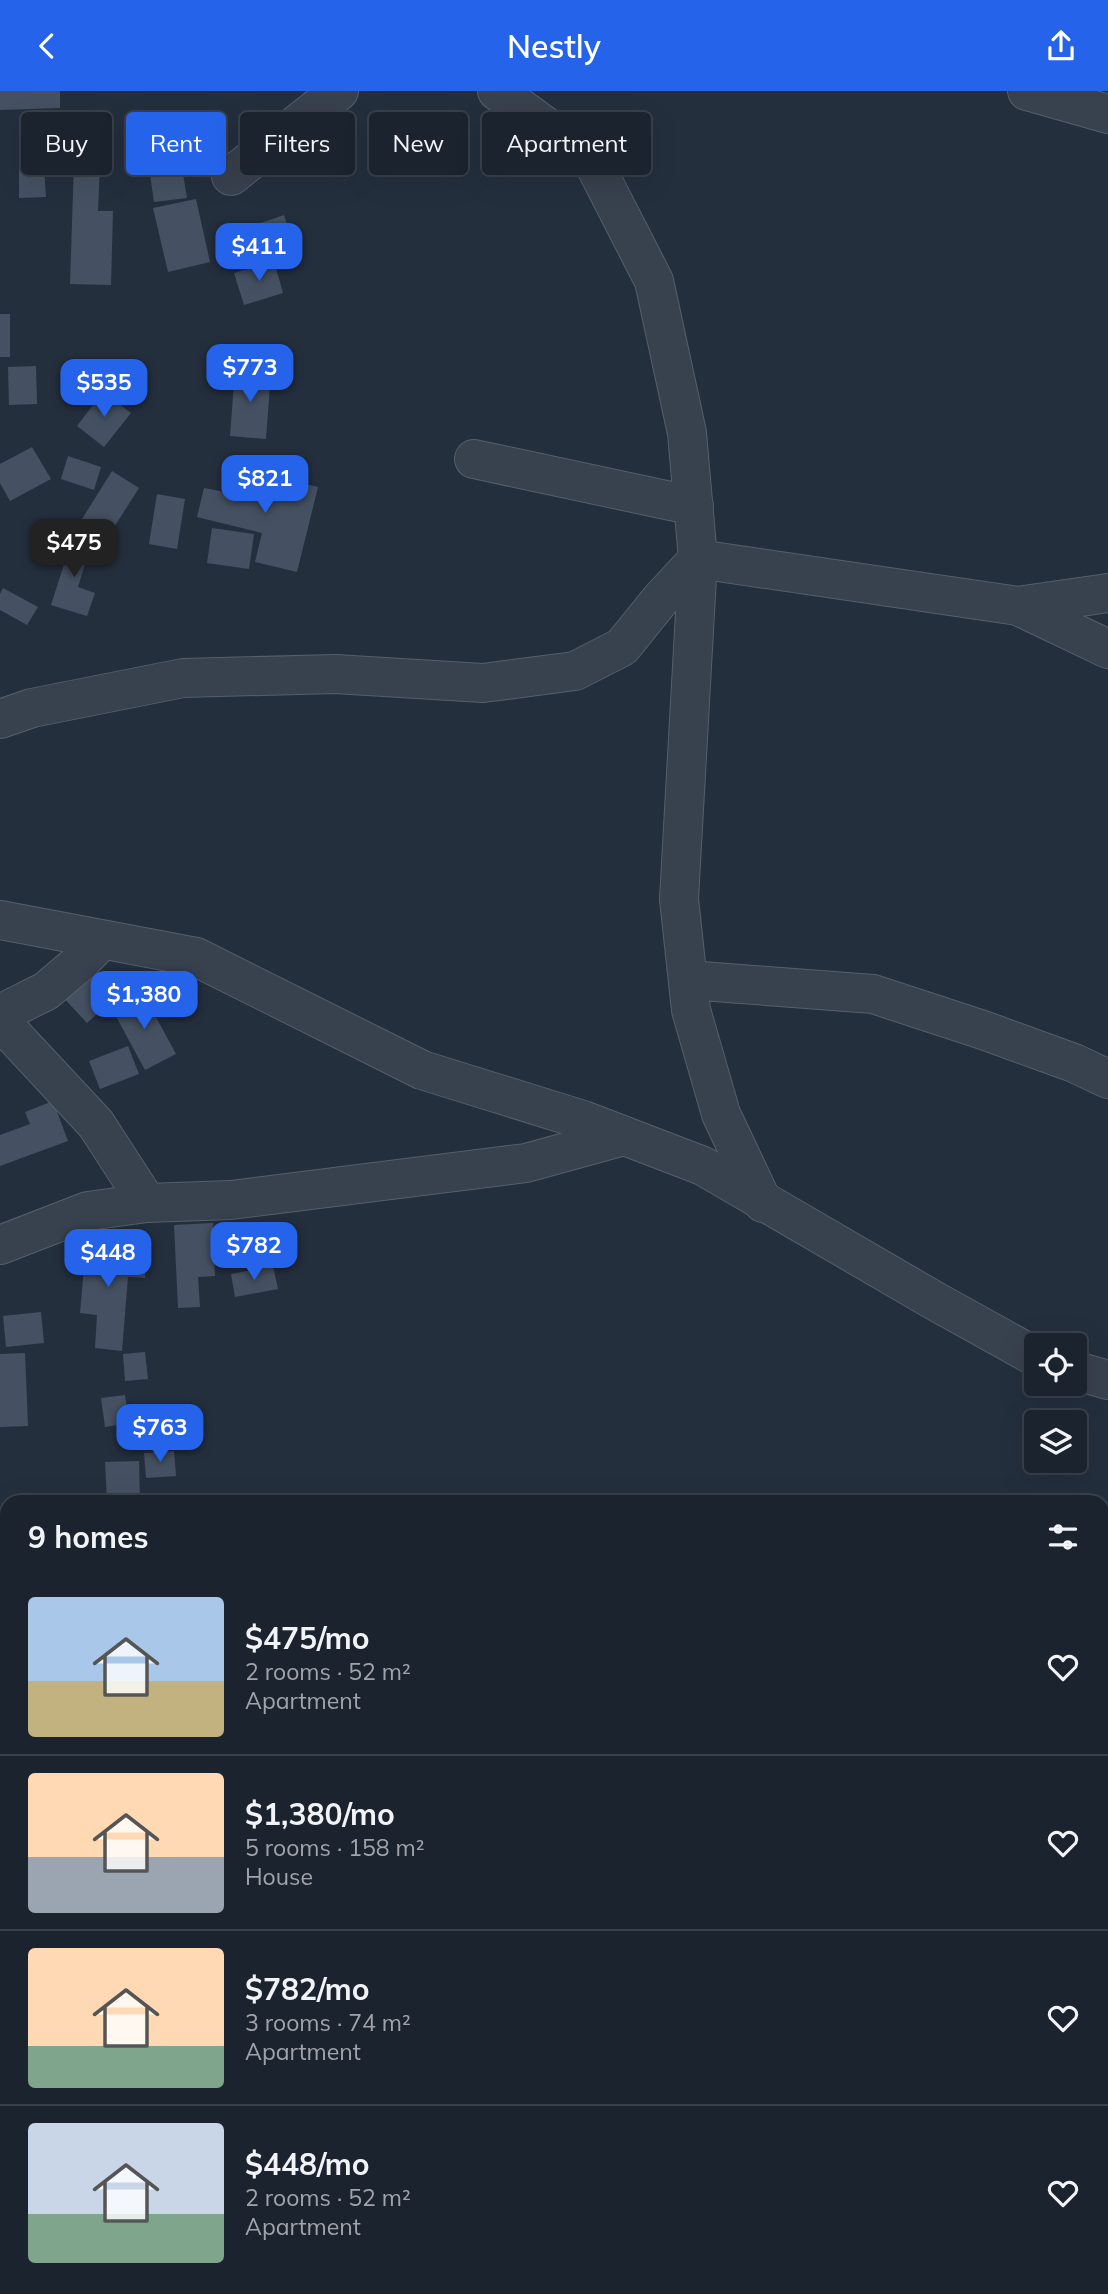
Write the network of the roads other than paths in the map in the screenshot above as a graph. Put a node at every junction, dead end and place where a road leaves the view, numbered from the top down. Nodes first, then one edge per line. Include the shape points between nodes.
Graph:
1 (339, 91) edge
2 (497, 91) edge
3 (1027, 91) edge
4 (1108, 114) edge
5 (231, 177) dead end
6 (474, 459) dead end
7 (694, 506) junction
8 (698, 559) junction
9 (1108, 593) edge
10 (1018, 607) junction
11 (1108, 649) edge
12 (0, 719) edge
13 (0, 920) edge
14 (102, 940) junction
15 (688, 980) junction
16 (0, 1014) edge
17 (0, 1021) edge
18 (1108, 1079) edge
19 (624, 1136) junction
20 (147, 1203) junction
21 (763, 1203) junction
22 (0, 1245) edge
23 (1024, 1350) edge
24 (1087, 1374) edge
25 (1108, 1380) edge

1 - 5 street
2 - 7 street via 592,160 654,281 687,433
3 - 4 street
6 - 7 street
7 - 8 street
8 - 10 street
8 - 12 street via 622,647 575,671 483,683 335,674 183,678 32,708
8 - 15 street via 680,899
9 - 10 street
10 - 11 street
13 - 14 street
14 - 16 street via 46,991
14 - 19 street via 195,957 422,1070
15 - 18 street via 873,994 983,1030
15 - 21 street via 691,1010 720,1114
17 - 20 street via 96,1124
19 - 20 street via 526,1163 232,1200
19 - 21 street via 703,1166
20 - 22 street via 88,1211
21 - 23 street
24 - 25 street

